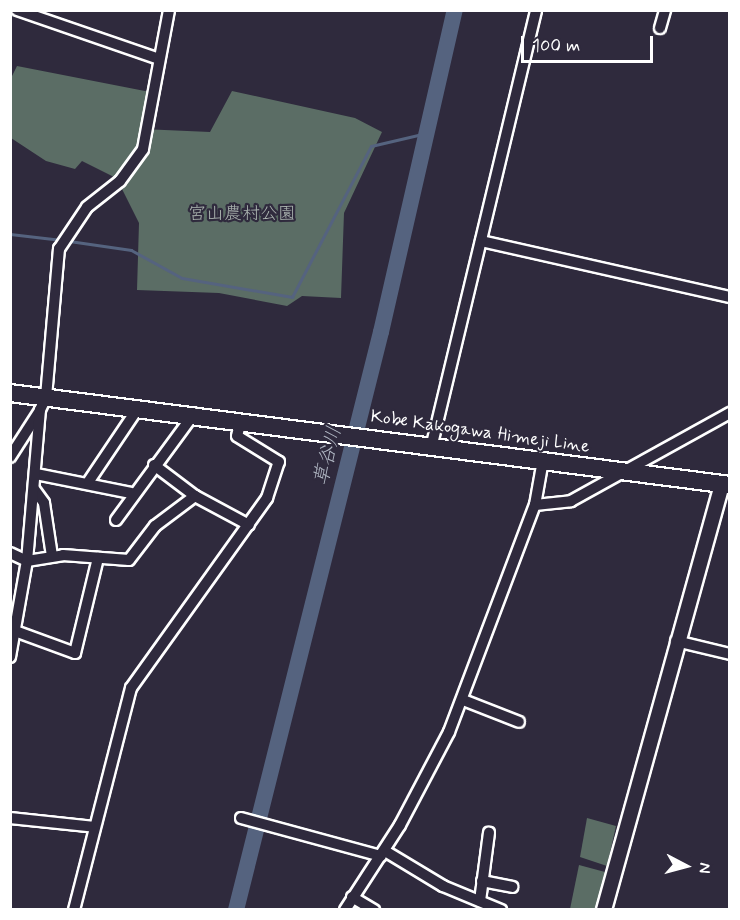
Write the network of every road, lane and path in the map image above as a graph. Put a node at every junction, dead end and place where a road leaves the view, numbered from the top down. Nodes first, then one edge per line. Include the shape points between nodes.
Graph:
1 (17, 10) edge
2 (169, 10) edge
3 (536, 10) edge
4 (665, 10) edge
5 (660, 28) dead end
6 (159, 59) junction
7 (481, 241) junction
8 (729, 297) edge
9 (10, 393) edge
10 (43, 403) junction
11 (138, 408) junction
12 (729, 413) edge
13 (194, 414) junction
14 (241, 420) junction
15 (432, 444) junction
16 (10, 458) edge
17 (543, 460) junction
18 (154, 465) junction
19 (626, 471) junction
20 (36, 474) junction
21 (89, 481) junction
22 (726, 484) edge
23 (34, 489) junction
24 (131, 493) junction
25 (195, 496) junction
26 (535, 505) junction
27 (116, 520) dead end
28 (249, 525) junction
29 (10, 553) edge
30 (52, 556) junction
31 (98, 558) junction
32 (27, 561) junction
33 (15, 631) junction
34 (676, 641) junction
35 (729, 654) edge
36 (10, 657) edge
37 (463, 700) junction
38 (519, 722) dead end
39 (10, 818) edge
40 (241, 818) dead end
41 (95, 827) junction
42 (489, 833) dead end
43 (383, 853) junction
44 (482, 881) junction
45 (512, 887) dead end
46 (352, 897) junction
47 (480, 901) junction
48 (74, 909) edge
49 (345, 909) edge
50 (374, 909) edge
51 (501, 909) edge
52 (604, 909) edge

1 - 6 street
2 - 6 street
3 - 7 street
4 - 5 street
6 - 10 street via 143,149 120,181 87,207 59,249
7 - 8 street
7 - 15 street
9 - 10 main road, Kobe Kakogawa Himeji Line
10 - 11 main road, Kobe Kakogawa Himeji Line
10 - 16 street
10 - 20 street
11 - 13 main road, Kobe Kakogawa Himeji Line
11 - 21 street
12 - 19 street
13 - 14 main road, Kobe Kakogawa Himeji Line
13 - 18 street
14 - 15 main road, Kobe Kakogawa Himeji Line
14 - 28 street via 237,436 279,462 267,498
15 - 17 main road, Kobe Kakogawa Himeji Line
17 - 19 main road, Kobe Kakogawa Himeji Line
17 - 26 street
18 - 24 street
18 - 25 street
19 - 22 main road, Kobe Kakogawa Himeji Line
19 - 26 street via 571,501
20 - 21 street
20 - 23 street
21 - 24 street
22 - 34 street
23 - 30 street via 44,503
23 - 32 street
24 - 27 street
25 - 28 street
25 - 31 street via 155,526 129,560
26 - 37 street
28 - 41 street via 131,688
29 - 32 street
30 - 31 street
30 - 32 street
31 - 33 street via 75,653
32 - 33 street
33 - 36 street
34 - 35 street
34 - 52 street
37 - 38 street
37 - 43 street
39 - 41 street
40 - 43 street
41 - 48 street
42 - 44 street
43 - 46 street
43 - 47 street
44 - 45 street
44 - 47 street
46 - 49 street
46 - 50 street
47 - 51 street

